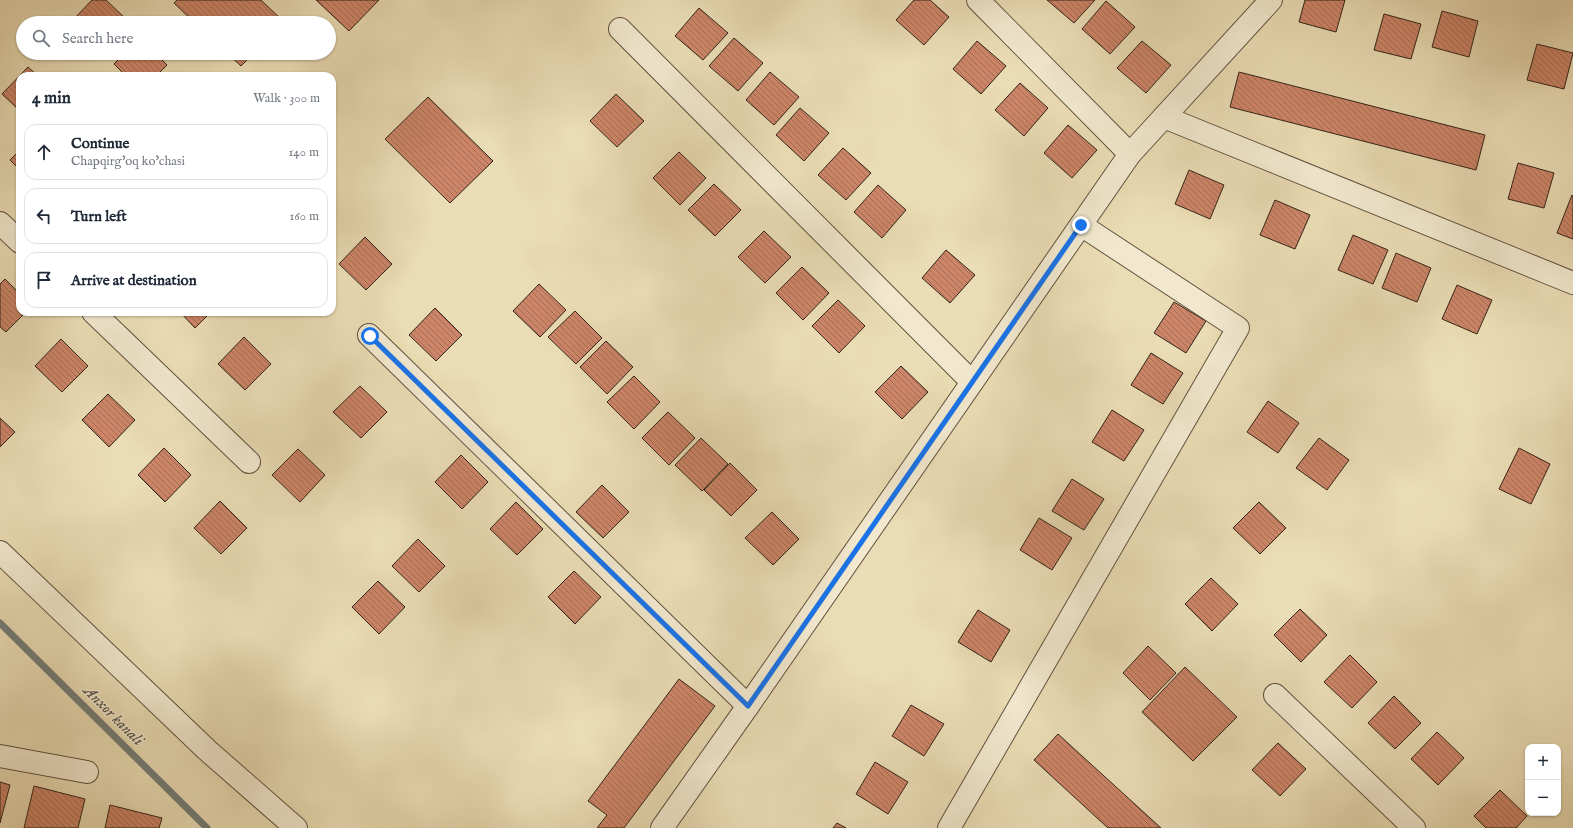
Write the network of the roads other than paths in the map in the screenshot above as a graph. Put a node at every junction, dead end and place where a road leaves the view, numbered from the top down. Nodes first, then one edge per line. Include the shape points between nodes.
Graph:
1 (978, 0) edge
2 (1271, 0) edge
3 (620, 29) dead end
4 (1164, 117) junction
5 (1130, 154) junction
6 (0, 223) edge
7 (1081, 225) junction
8 (16, 238) edge
9 (1573, 283) edge
10 (97, 316) edge
11 (370, 336) dead end
12 (972, 382) junction
13 (248, 462) dead end
14 (0, 552) edge
15 (1275, 695) dead end
16 (748, 706) junction
17 (0, 756) edge
18 (87, 772) dead end
19 (296, 828) edge
20 (662, 828) edge
21 (949, 828) edge
22 (1414, 828) edge

1 - 5 street
2 - 4 street
3 - 12 street
4 - 5 street
4 - 9 street
5 - 7 street
6 - 8 street
7 - 12 street
7 - 21 street via 1238,328
10 - 13 street
11 - 16 street
12 - 16 street
14 - 19 street via 207,750
15 - 22 street
16 - 20 street
17 - 18 street

